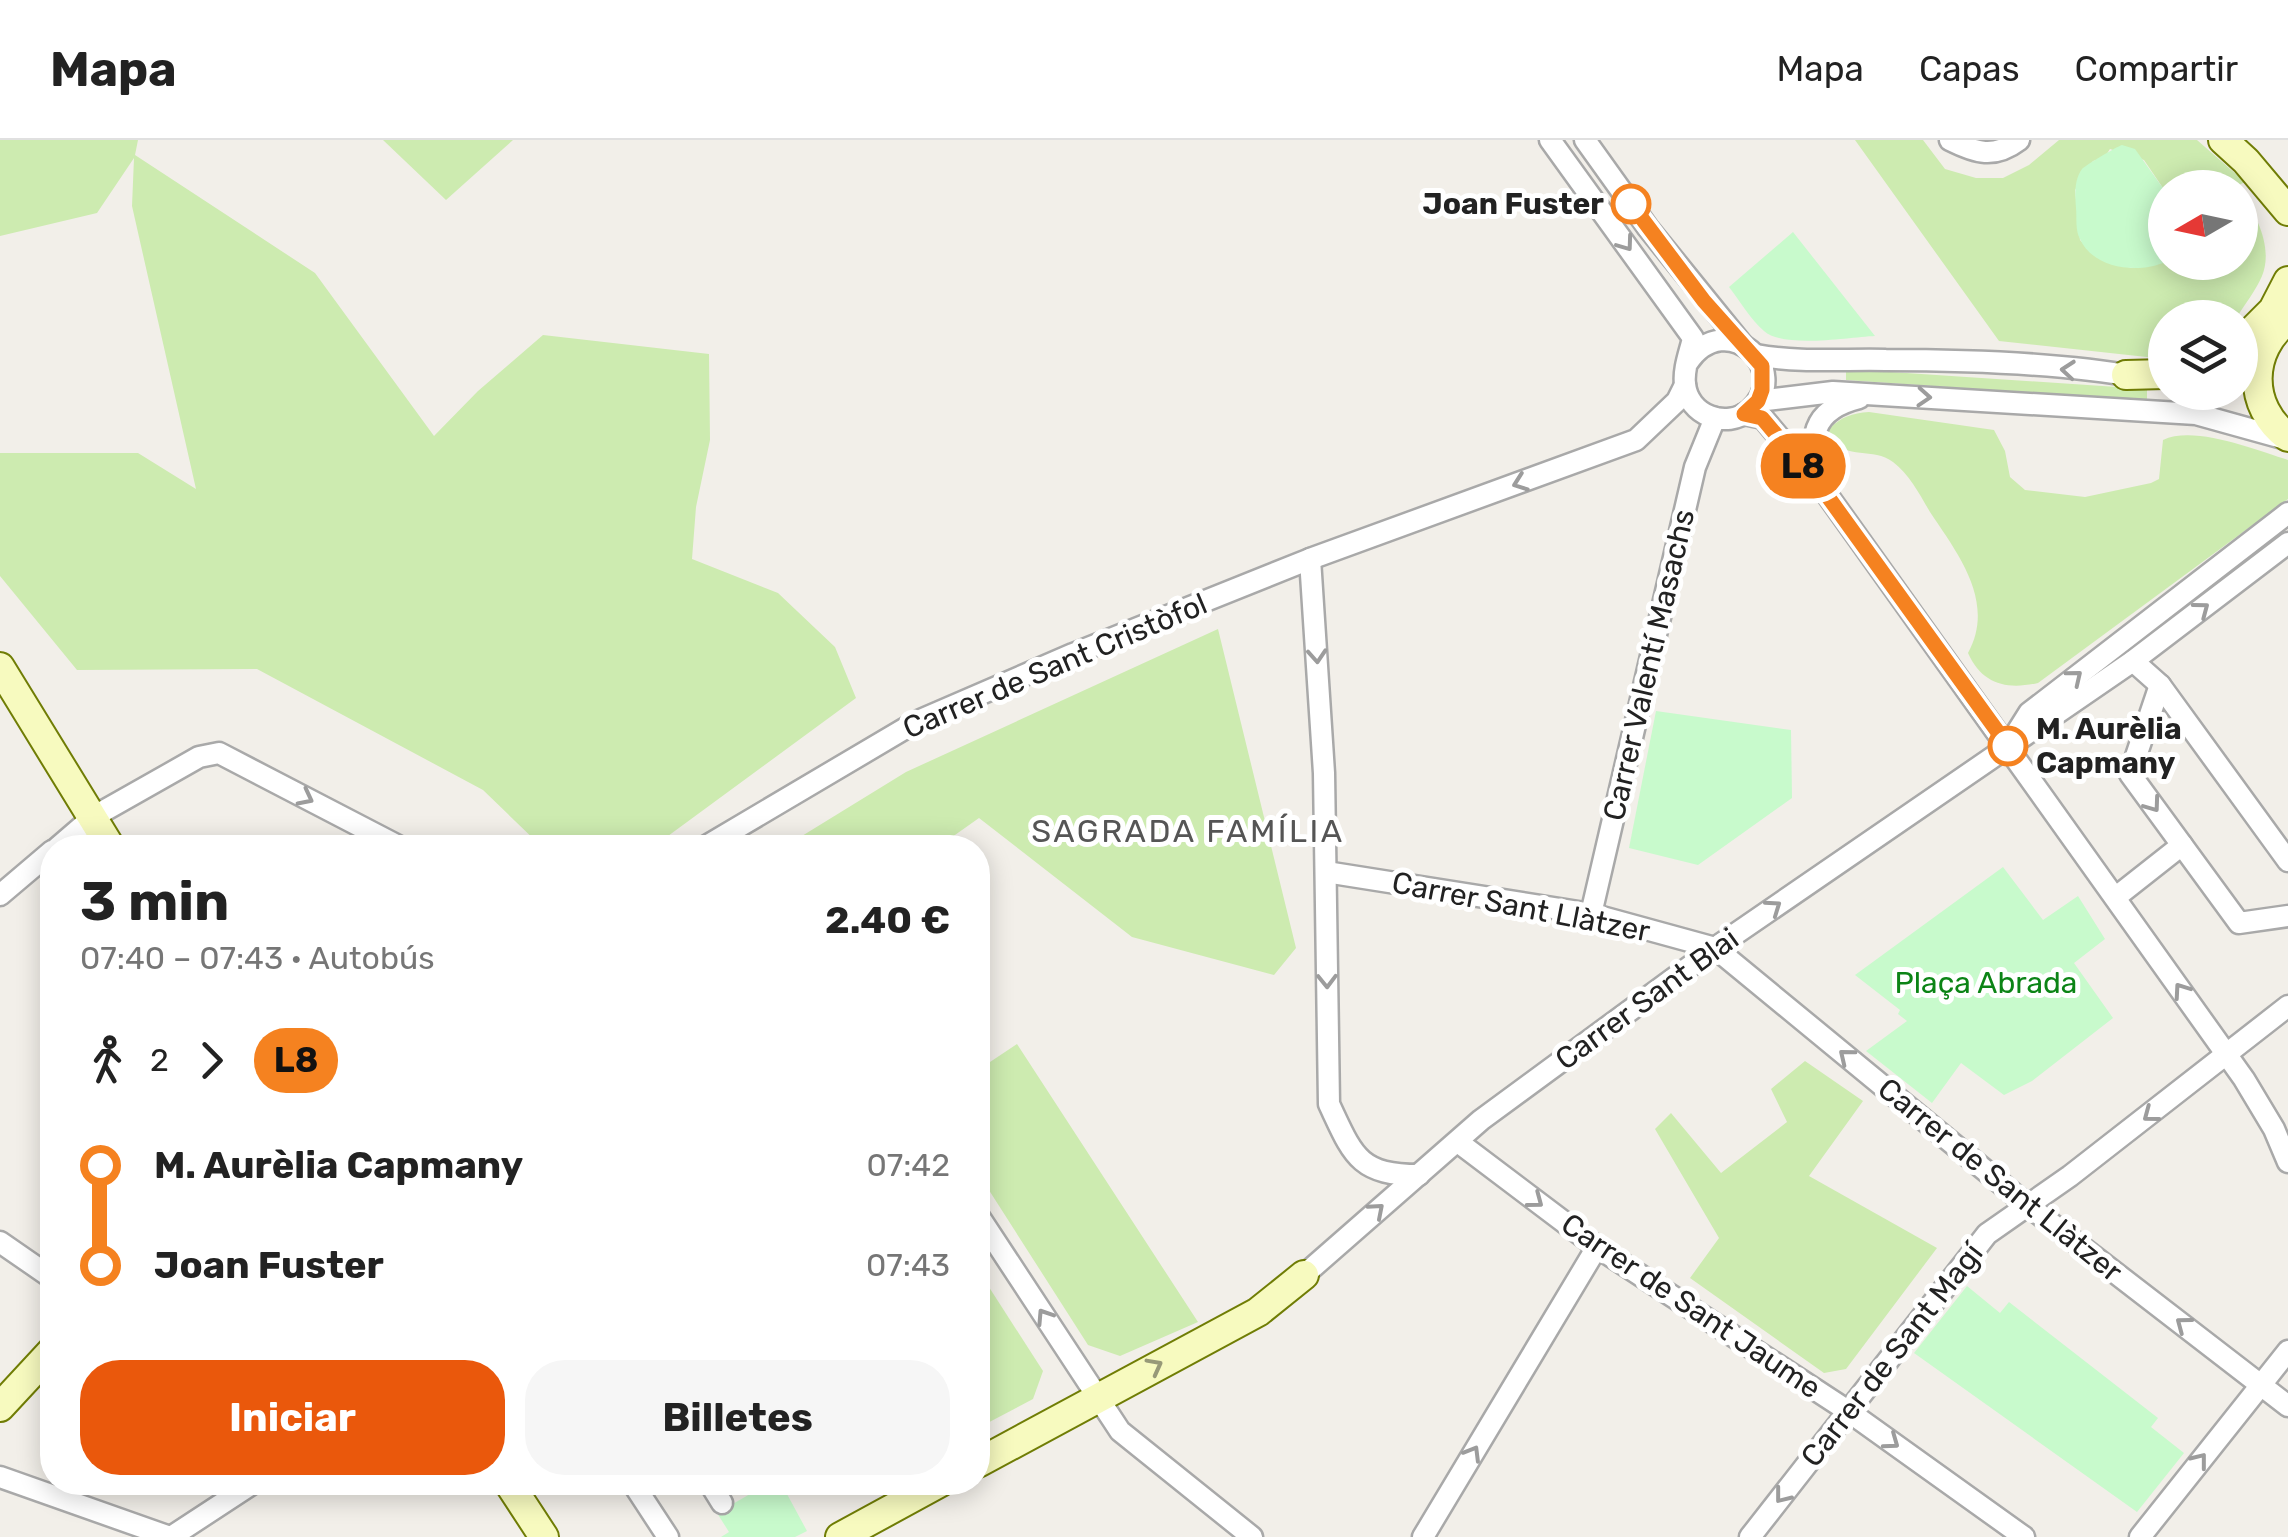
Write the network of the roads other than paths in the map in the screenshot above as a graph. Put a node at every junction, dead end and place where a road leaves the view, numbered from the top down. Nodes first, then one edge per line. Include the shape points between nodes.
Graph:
1 (1550, 140) edge
2 (1585, 140) edge
3 (1950, 140) edge
4 (2019, 140) edge
5 (2223, 140) edge
6 (2285, 212) edge
7 (2288, 281) edge
8 (2288, 320) edge
9 (2258, 335) edge
10 (2258, 345) edge
11 (1749, 350) junction
12 (1688, 362) junction
13 (2126, 375) joint
14 (2148, 377) edge
15 (1684, 385) junction
16 (2258, 385) edge
17 (1874, 394) junction
18 (1751, 407) junction
19 (1714, 418) junction
20 (2288, 438) edge
21 (1826, 494) junction
22 (2288, 513) edge
23 (2288, 544) edge
24 (1310, 559) junction
25 (2133, 661) junction
26 (0, 666) edge
27 (2160, 685) junction
28 (2008, 746) junction
29 (93, 817) junction
30 (72, 835) edge
31 (104, 835) edge
32 (377, 835) edge
33 (730, 835) edge
34 (2182, 845) junction
35 (2288, 861) edge
36 (40, 862) edge
37 (1326, 872) junction
38 (0, 895) edge
39 (2116, 897) junction
40 (1591, 914) junction
41 (2288, 916) edge
42 (1715, 948) junction
43 (2288, 1006) edge
44 (2228, 1056) junction
45 (1458, 1142) junction
46 (2288, 1162) edge
47 (1418, 1174) junction
48 (2026, 1204) junction
49 (990, 1233) edge
50 (0, 1242) edge
51 (1597, 1246) junction
52 (40, 1270) edge
53 (1304, 1275) joint
54 (2284, 1355) edge
55 (40, 1365) edge
56 (2260, 1383) junction
57 (1098, 1398) junction
58 (2288, 1406) edge
59 (0, 1407) edge
60 (1848, 1410) junction
61 (990, 1456) edge
62 (0, 1477) edge
63 (40, 1491) edge
64 (51, 1495) edge
65 (235, 1495) edge
66 (517, 1495) edge
67 (641, 1495) edge
68 (717, 1495) edge
69 (918, 1495) edge
70 (722, 1503) dead end
71 (849, 1535) edge
72 (170, 1537) edge
73 (544, 1537) edge
74 (668, 1537) edge
75 (1252, 1537) edge
76 (1423, 1537) edge
77 (1750, 1537) edge
78 (2024, 1537) edge
79 (2140, 1537) edge

1 -> 12 street via 1693,338
2 - 11 street via 1659,243
3 - 4 street via 1991,154
5 - 6 street
7 - 9 street
8 - 10 street
11 - 12 street via 1730,340 1706,344
13 -> 11 street via 1908,360 1783,360
11 - 18 street via 1764,378
12 - 15 street
13 - 14 street
15 - 19 street via 1696,408
15 -> 24 street, Carrer de Sant Cristòfol via 1677,401 1636,440
16 - 20 street via 2261,404
17 - 18 street via 1833,392
17 -> 20 street via 2196,414
17 - 21 street via 1828,410 1818,424 1814,458
18 - 19 street via 1734,418
18 - 21 street
19 - 40 street, Carrer Valentí Masachs via 1694,467
21 - 28 street
28 -> 22 street, Carrer Sant Blai via 2029,713
25 -> 23 street, Carrer Sant Blai
24 - 33 street, Carrer de Sant Cristòfol via 916,722
24 -> 37 street
25 - 27 street
25 - 28 street, Carrer Sant Blai
26 - 29 street
27 -> 34 street via 2130,774
27 - 35 street
28 - 39 street
42 -> 28 street, Carrer Sant Blai
29 - 30 street
29 - 31 street
29 -> 32 street via 199,758 219,754
34 - 39 street
34 - 41 street via 2239,923
36 - 38 street
37 - 40 street, Carrer Sant Llàtzer
37 -> 47 street via 1329,1104 1348,1145 1370,1169
44 -> 39 street
40 - 42 street, Carrer Sant Llàtzer
42 - 45 street, Carrer Sant Blai
48 -> 42 street, Carrer de Sant Llàtzer
43 - 44 street, Carrer de Sant Magí
44 - 46 street
44 -> 48 street, Carrer de Sant Magí
45 - 47 street, Carrer Sant Blai
45 -> 51 street, Carrer de Sant Jaume
53 -> 47 street, Carrer Sant Blai
56 -> 48 street, Carrer de Sant Llàtzer
48 - 60 street, Carrer de Sant Magí via 1987,1234
57 -> 49 street
50 - 52 street
51 - 60 street, Carrer de Sant Jaume
76 -> 51 street
57 -> 53 street via 1258,1312
54 - 56 street
55 - 59 street
56 - 58 street, Carrer de Sant Llàtzer
79 -> 56 street
57 - 61 street
57 - 75 street via 1120,1431
60 -> 77 street, Carrer de Sant Magí
60 -> 78 street, Carrer de Sant Jaume
62 - 63 street
64 - 72 street
65 - 72 street
66 - 73 street
67 - 74 street
68 - 70 street
69 - 71 street

